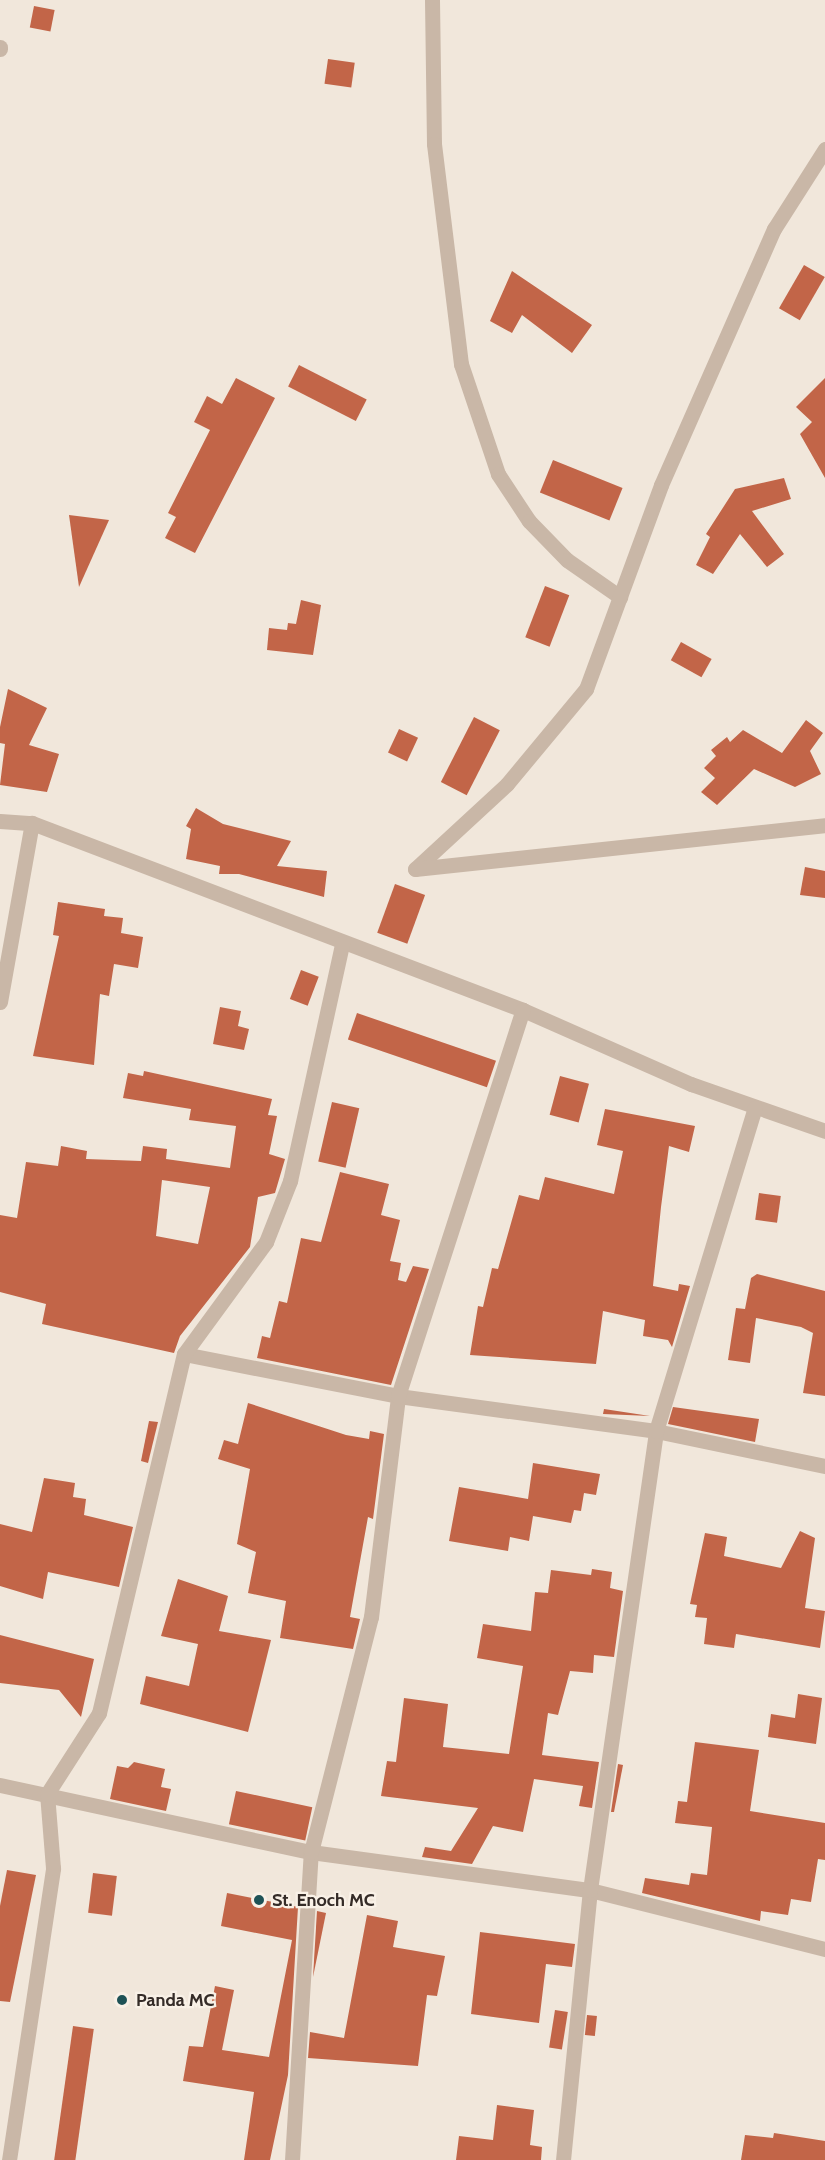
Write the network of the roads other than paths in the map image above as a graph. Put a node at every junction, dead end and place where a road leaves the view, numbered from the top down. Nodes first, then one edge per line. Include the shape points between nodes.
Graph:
1 (432, 0) edge
2 (825, 149) edge
3 (620, 597) junction
4 (0, 821) edge
5 (32, 823) junction
6 (825, 825) edge
7 (342, 944) junction
8 (0, 1002) edge
9 (524, 1010) junction
10 (754, 1108) junction
11 (825, 1131) edge
12 (184, 1354) junction
13 (398, 1396) junction
14 (656, 1431) junction
15 (825, 1466) edge
16 (0, 1785) edge
17 (47, 1794) junction
18 (311, 1852) junction
19 (590, 1890) junction
20 (825, 1949) edge
21 (9, 2160) edge
22 (292, 2160) edge
23 (563, 2160) edge

1 - 3 street via 434,144 461,364 498,474 529,521 567,560
2 - 3 street via 774,230 661,485
3 - 6 street via 586,689 507,784 415,870
4 - 5 street
5 - 7 street
5 - 8 street
7 - 9 street
7 - 12 street via 286,1192 266,1242
9 - 10 street
9 - 13 street
10 - 11 street
10 - 14 street
12 - 13 street
12 - 17 street via 99,1713
13 - 14 street
13 - 18 street via 371,1617
14 - 15 street
14 - 19 street
16 - 17 street
17 - 18 street
17 - 21 street via 53,1868
18 - 19 street
18 - 22 street
19 - 20 street
19 - 23 street

